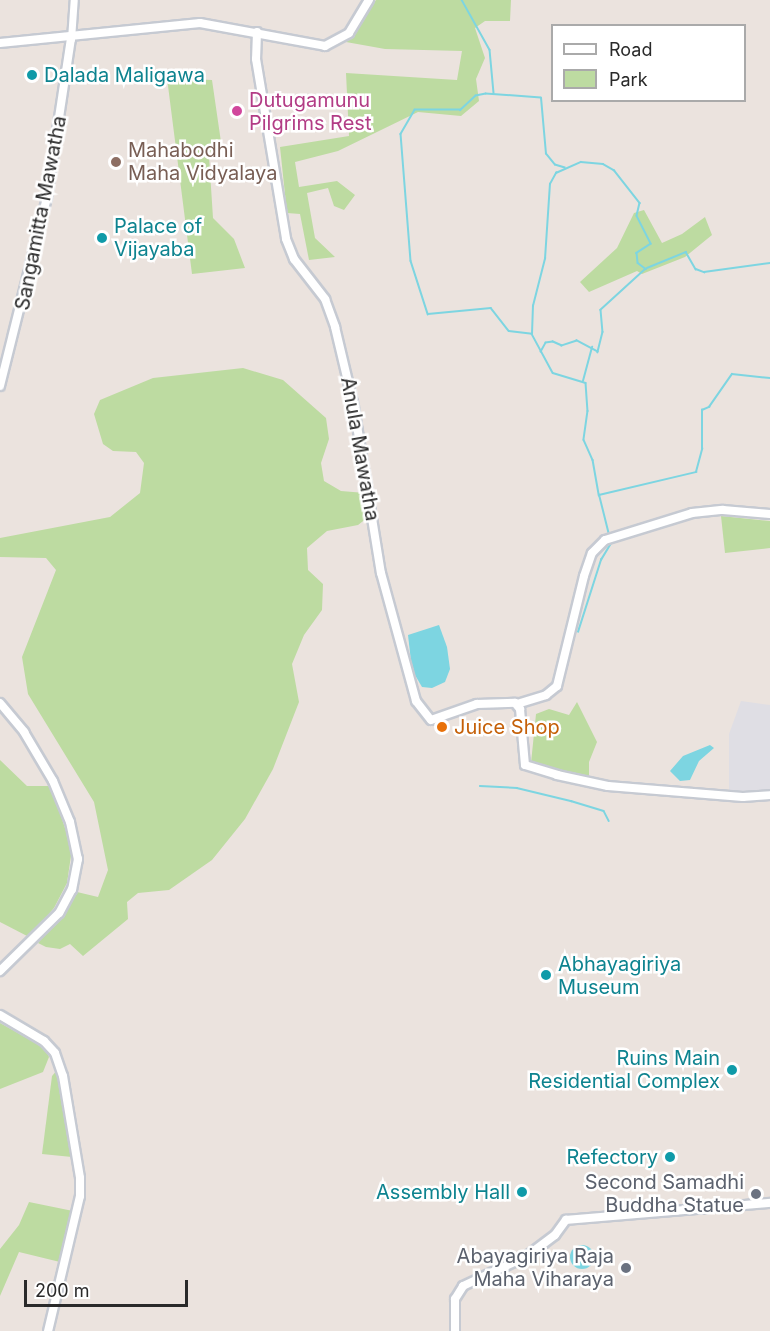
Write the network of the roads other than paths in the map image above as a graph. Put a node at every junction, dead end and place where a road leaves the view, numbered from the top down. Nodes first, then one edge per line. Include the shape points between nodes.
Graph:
1 (74, 0) edge
2 (369, 0) edge
3 (257, 32) junction
4 (71, 39) junction
5 (0, 43) edge
6 (0, 386) edge
7 (770, 514) edge
8 (0, 703) edge
9 (517, 704) junction
10 (770, 795) edge
11 (0, 971) edge
12 (0, 1015) edge
13 (770, 1203) edge
14 (48, 1331) edge
15 (455, 1331) edge

1 - 4 street
2 - 3 main road via 349,33 332,44 309,45
3 - 4 main road via 200,23
3 - 9 main road, Anula Mawatha via 256,59 286,239 333,318 354,407 381,573 411,692 431,720 477,704
4 - 5 main road
4 - 6 main road, Sangamitta Mawatha via 47,198
7 - 9 main road via 731,510 692,513 605,540 592,553 584,576 557,686 546,695
8 - 11 main road via 24,732 53,781 70,822 78,859 72,889 59,912
9 - 10 main road via 525,765 608,786 743,797
12 - 14 main road via 47,1043 58,1059 80,1178 80,1196
13 - 15 main road via 566,1220 555,1235 527,1256 463,1286 455,1299

